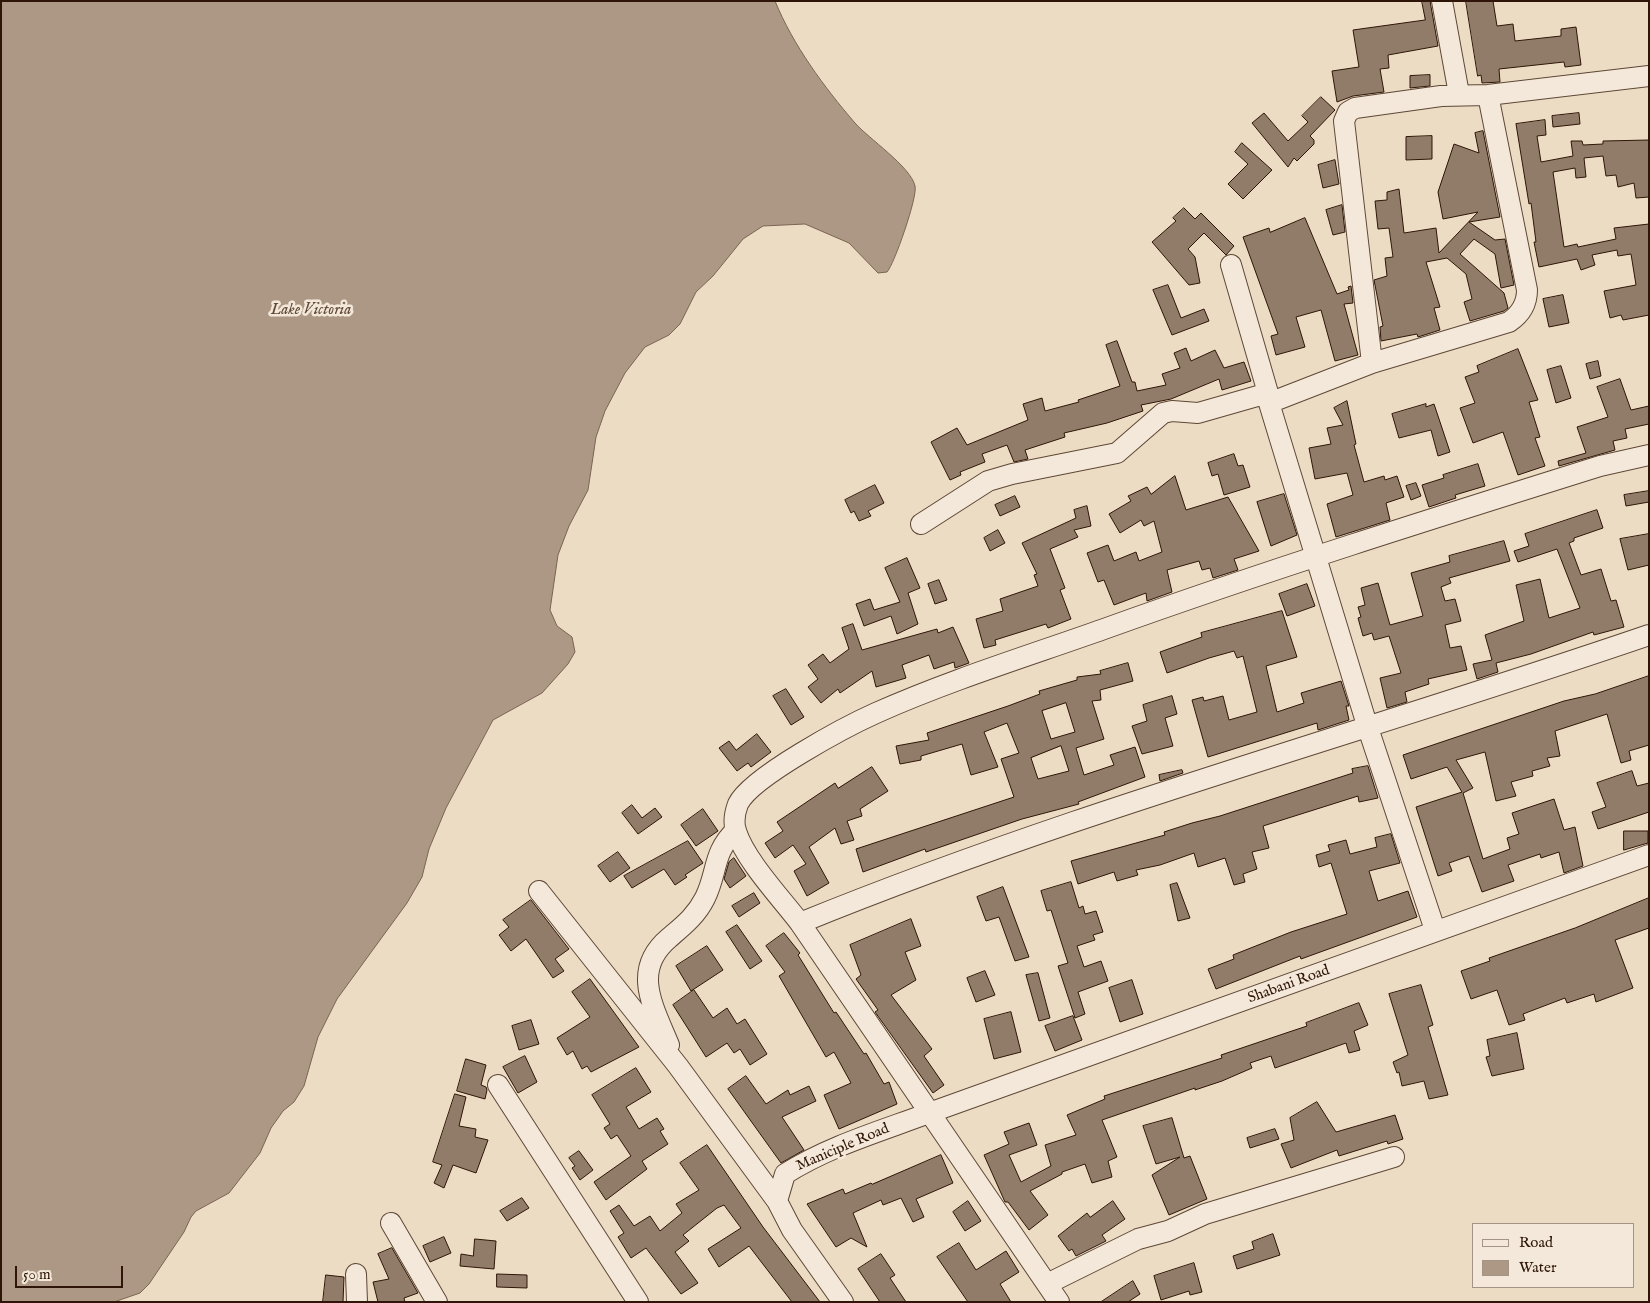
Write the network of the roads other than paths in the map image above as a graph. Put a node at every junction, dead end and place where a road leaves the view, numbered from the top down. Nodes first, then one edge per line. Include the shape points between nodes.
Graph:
1 (1442, 1) edge
2 (1649, 76) edge
3 (1459, 94) junction
4 (1488, 95) junction
5 (1231, 265) dead end
6 (1372, 363) junction
7 (1269, 398) junction
8 (1649, 455) edge
9 (921, 524) dead end
10 (1318, 556) junction
11 (1649, 635) edge
12 (1367, 725) junction
13 (736, 830) junction
14 (1649, 855) edge
15 (539, 891) dead end
16 (800, 923) junction
17 (1435, 930) junction
18 (678, 1066) junction
19 (498, 1084) dead end
20 (930, 1113) junction
21 (1394, 1157) dead end
22 (778, 1200) junction
23 (391, 1223) dead end
24 (356, 1274) dead end
25 (1047, 1284) junction
26 (357, 1302) edge
27 (437, 1302) edge
28 (638, 1302) edge
29 (843, 1302) edge
30 (1059, 1302) edge

1 - 3 street
2 - 4 street
3 - 4 street
3 - 6 street via 1355,108 1345,115
4 - 6 street via 1527,298 1521,312 1509,322
5 - 7 street
6 - 7 street
7 - 9 street via 1198,414 1163,413 1117,453 988,481
7 - 10 street
8 - 10 street via 1590,469
10 - 12 street
10 - 13 street via 1208,591 875,714 788,762 752,788 739,802 734,818
11 - 12 street
12 - 16 street via 966,859
12 - 17 street
13 - 16 street via 763,876
13 - 18 street via 719,852 713,880 697,912 656,949 648,964 650,993
14 - 17 street, Shabani Road
15 - 18 street
16 - 20 street
17 - 20 street, Shabani Road
18 - 22 street
19 - 28 street
20 - 22 street, Maniciple Road via 797,1166 785,1174
20 - 25 street
21 - 25 street via 1205,1214 1168,1231 1138,1239
22 - 29 street via 792,1230
23 - 27 street
24 - 26 street
25 - 30 street

